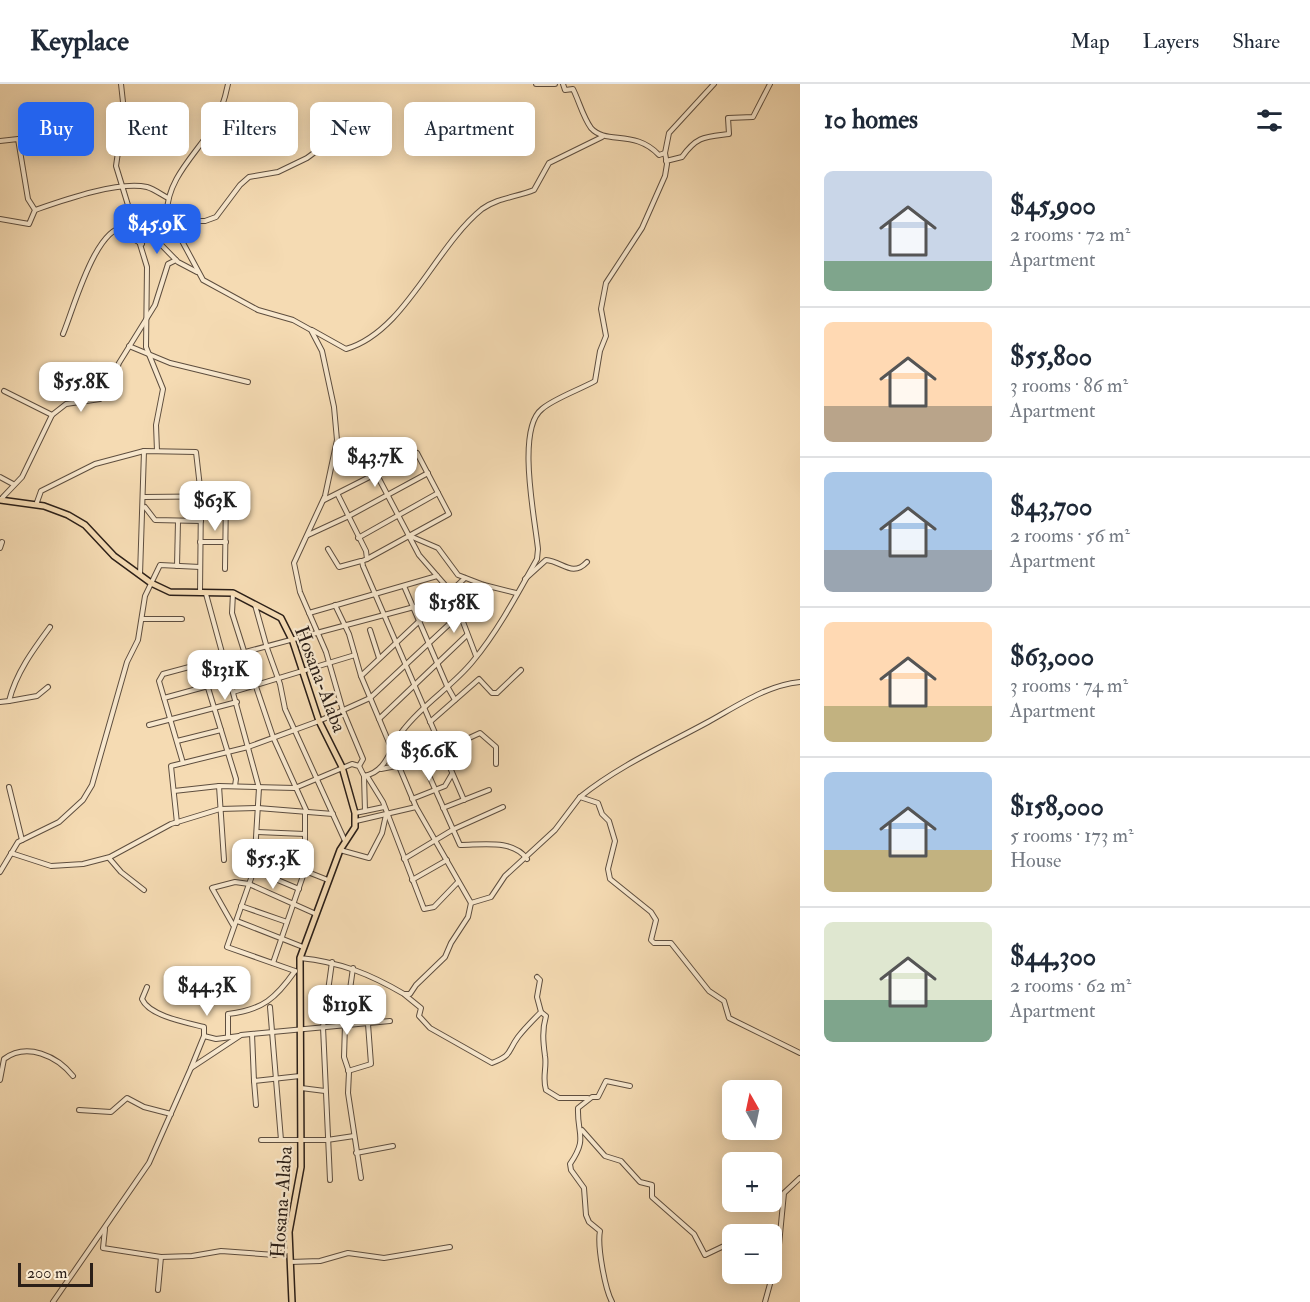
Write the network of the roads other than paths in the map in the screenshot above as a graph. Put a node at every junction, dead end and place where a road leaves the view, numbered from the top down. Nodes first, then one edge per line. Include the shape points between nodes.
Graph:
1 (121, 84) edge
2 (228, 84) edge
3 (537, 84) edge
4 (555, 84) edge
5 (562, 84) edge
6 (714, 84) edge
7 (770, 84) edge
8 (602, 137) junction
9 (0, 141) edge
10 (665, 153) junction
11 (310, 154) edge
12 (666, 161) junction
13 (123, 188) junction
14 (168, 198) junction
15 (35, 210) junction
16 (133, 215) junction
17 (0, 219) edge
18 (178, 234) junction
19 (142, 245) junction
20 (176, 260) junction
21 (197, 272) junction
22 (146, 319) junction
23 (311, 330) junction
24 (63, 334) dead end
25 (129, 346) junction
26 (148, 354) junction
27 (248, 382) dead end
28 (4, 391) dead end
29 (52, 415) junction
30 (144, 451) junction
31 (157, 451) junction
32 (428, 473) junction
33 (377, 475) junction
34 (0, 477) edge
35 (13, 484) junction
36 (438, 493) junction
37 (387, 494) junction
38 (338, 495) junction
39 (201, 496) junction
40 (226, 496) junction
41 (242, 496) dead end
42 (144, 497) junction
43 (0, 500) edge
44 (323, 500) junction
45 (36, 505) junction
46 (144, 506) junction
47 (399, 516) junction
48 (347, 517) junction
49 (178, 521) junction
50 (201, 521) junction
51 (307, 535) junction
52 (409, 536) junction
53 (358, 537) junction
54 (2, 542) dead end
55 (200, 542) junction
56 (226, 542) junction
57 (0, 548) edge
58 (328, 549) dead end
59 (364, 560) junction
60 (587, 562) dead end
61 (177, 566) junction
62 (200, 567) junction
63 (225, 568) dead end
64 (141, 575) junction
65 (437, 576) junction
66 (465, 578) junction
67 (525, 580) junction
68 (152, 583) junction
69 (484, 585) junction
70 (404, 586) junction
71 (233, 593) junction
72 (452, 593) junction
73 (516, 593) junction
74 (203, 594) junction
75 (376, 594) junction
76 (255, 602) junction
77 (336, 605) junction
78 (414, 607) junction
79 (309, 613) junction
80 (385, 615) junction
81 (459, 615) junction
82 (142, 619) junction
83 (182, 619) dead end
84 (419, 620) junction
85 (345, 626) junction
86 (50, 627) dead end
87 (370, 630) dead end
88 (318, 634) junction
89 (467, 635) junction
90 (293, 642) junction
91 (395, 642) junction
92 (429, 644) junction
93 (267, 648) junction
94 (245, 654) junction
95 (355, 656) junction
96 (476, 657) junction
97 (379, 658) junction
98 (223, 659) junction
99 (329, 663) junction
100 (437, 663) junction
101 (201, 665) junction
102 (406, 666) junction
103 (521, 670) dead end
104 (303, 671) junction
105 (361, 676) junction
106 (279, 678) junction
107 (800, 682) edge
108 (257, 685) junction
109 (414, 685) junction
110 (208, 686) junction
111 (447, 686) junction
112 (48, 687) dead end
113 (233, 692) junction
114 (164, 698) junction
115 (370, 698) junction
116 (455, 700) junction
117 (9, 701) junction
118 (0, 702) edge
119 (237, 702) junction
120 (214, 708) junction
121 (424, 708) junction
122 (343, 711) junction
123 (379, 719) junction
124 (170, 720) junction
125 (319, 721) junction
126 (430, 722) junction
127 (149, 725) dead end
128 (221, 730) junction
129 (294, 730) junction
130 (273, 737) junction
131 (177, 741) junction
132 (248, 747) junction
133 (392, 749) junction
134 (443, 751) junction
135 (228, 752) junction
136 (422, 760) junction
137 (183, 763) junction
138 (496, 764) dead end
139 (398, 765) junction
140 (358, 766) junction
141 (342, 767) junction
142 (380, 769) junction
143 (453, 774) junction
144 (366, 776) junction
145 (317, 780) junction
146 (219, 786) junction
147 (236, 786) junction
148 (9, 787) dead end
149 (259, 788) junction
150 (295, 788) junction
151 (489, 790) dead end
152 (174, 791) junction
153 (436, 791) junction
154 (580, 797) junction
155 (412, 799) junction
156 (465, 800) junction
157 (258, 807) junction
158 (384, 807) junction
159 (416, 807) junction
160 (503, 807) dead end
161 (443, 808) junction
162 (220, 809) junction
163 (365, 811) junction
164 (306, 813) junction
165 (355, 813) junction
166 (333, 814) junction
167 (386, 814) junction
168 (356, 821) junction
169 (177, 823) junction
170 (453, 829) junction
171 (257, 832) junction
172 (305, 834) junction
173 (22, 840) junction
174 (436, 841) junction
175 (345, 842) junction
176 (340, 850) junction
177 (257, 852) junction
178 (11, 853) junction
179 (109, 858) junction
180 (404, 859) junction
181 (527, 859) junction
182 (447, 860) junction
183 (224, 861) dead end
184 (254, 870) junction
185 (305, 870) junction
186 (0, 872) edge
187 (328, 880) junction
188 (412, 880) junction
189 (458, 882) junction
190 (249, 884) junction
191 (299, 889) junction
192 (144, 890) dead end
193 (471, 903) junction
194 (292, 905) junction
195 (241, 906) junction
196 (316, 914) junction
197 (237, 921) junction
198 (287, 922) junction
199 (233, 925) junction
200 (281, 938) junction
201 (303, 947) junction
202 (300, 958) junction
203 (273, 963) junction
204 (332, 963) junction
205 (353, 968) junction
206 (297, 970) junction
207 (537, 977) dead end
208 (147, 987) dead end
209 (404, 994) junction
210 (270, 1007) dead end
211 (541, 1012) junction
212 (390, 1021) dead end
213 (368, 1024) junction
214 (345, 1025) junction
215 (323, 1027) junction
216 (300, 1030) junction
217 (273, 1032) junction
218 (252, 1034) junction
219 (241, 1035) junction
220 (204, 1036) junction
221 (228, 1037) junction
222 (800, 1053) edge
223 (190, 1068) junction
224 (348, 1071) junction
225 (73, 1076) dead end
226 (300, 1076) junction
227 (277, 1079) junction
228 (0, 1080) edge
229 (254, 1081) junction
230 (630, 1086) dead end
231 (300, 1088) junction
232 (325, 1091) junction
233 (592, 1097) junction
234 (256, 1106) dead end
235 (79, 1110) dead end
236 (171, 1114) junction
237 (582, 1129) junction
238 (354, 1136) junction
239 (261, 1140) dead end
240 (281, 1140) junction
241 (327, 1140) junction
242 (301, 1141) junction
243 (393, 1146) dead end
244 (356, 1153) junction
245 (361, 1178) dead end
246 (800, 1178) edge
247 (330, 1180) dead end
248 (782, 1225) edge
249 (105, 1228) junction
250 (450, 1247) dead end
251 (722, 1247) edge
252 (290, 1251) junction
253 (161, 1257) junction
254 (290, 1262) junction
255 (769, 1284) edge
256 (158, 1290) dead end
257 (53, 1302) edge
258 (292, 1302) edge
259 (612, 1302) edge
260 (765, 1302) edge

1 - 13 street via 124,111 116,166
2 - 14 street via 225,101 212,127
3 - 4 street
5 - 8 street via 565,90 573,89 592,128
6 - 10 street via 670,131
7 - 12 street via 753,117 728,118 729,134 698,139 682,157
8 - 10 street via 641,140 659,154
8 - 23 street via 549,163 534,190 484,208 462,227 400,312 363,344 346,349
9 - 15 street via 18,139 28,199
10 - 12 street
11 - 18 street via 278,172 249,177 216,217 211,221 191,221
12 - 67 street via 665,176 647,217 606,283 602,309 606,336 595,381 539,410 534,422 528,448 538,549
13 - 14 street via 148,188
13 - 15 street
13 - 16 street
14 - 18 street via 167,213
15 - 17 street via 29,224
16 - 19 street
16 - 20 street
18 - 21 street
19 - 22 street via 147,267
19 - 24 street via 128,228 113,229 93,257
20 - 21 street
20 - 22 street via 168,264 155,305
21 - 23 street via 225,294
22 - 25 street
22 - 26 street
23 - 44 street via 322,351 337,440
25 - 26 street
25 - 29 street via 106,394 100,399 66,404
26 - 27 street
26 - 31 street via 163,389 156,425
28 - 29 street
29 - 35 street via 22,477
30 - 31 street
30 - 42 street
30 - 45 street via 83,468 41,491
31 - 39 street via 196,452
32 - 33 street via 417,453
32 - 36 street
32 - 37 street
33 - 37 street
33 - 38 street
34 - 35 street
35 - 43 street
36 - 47 street
36 - 52 street via 449,514
37 - 47 street
37 - 48 street
38 - 44 street
38 - 48 street
39 - 40 street
39 - 42 street
39 - 50 street
40 - 41 street
40 - 56 street
42 - 46 street
43 - 45 main road, Hosana-Alaba
44 - 51 street
45 - 64 main road, Hosana-Alaba via 85,525 114,555
46 - 49 street via 155,520
46 - 64 street
47 - 52 street
47 - 53 street
48 - 51 street
48 - 53 street
49 - 50 street
49 - 61 street
50 - 55 street
51 - 79 street via 294,564
52 - 59 street
52 - 65 street
52 - 66 street via 438,548 458,575
53 - 59 street via 366,551
54 - 57 street
55 - 56 street
55 - 62 street
56 - 63 street
58 - 59 street via 339,567
59 - 75 street
60 - 67 street via 573,569 546,560
61 - 62 street
61 - 68 street via 160,565
62 - 74 street
64 - 68 main road, Hosana-Alaba
65 - 70 street
65 - 72 street
66 - 69 street
66 - 72 street
67 - 73 street
68 - 74 main road, Hosana-Alaba via 170,592
68 - 82 street via 145,596
69 - 73 street
69 - 81 street
70 - 75 street
70 - 78 street
71 - 74 main road, Hosana-Alaba
71 - 76 main road, Hosana-Alaba
71 - 94 street via 231,613
72 - 81 street
72 - 84 street
73 - 96 street
74 - 98 street
75 - 77 street
75 - 80 street
76 - 90 main road, Hosana-Alaba via 281,618
76 - 93 street
77 - 79 street
77 - 85 street
78 - 80 street
78 - 84 street
79 - 88 street
80 - 85 street
80 - 91 street
81 - 89 street
81 - 92 street
82 - 83 street
82 - 173 street via 92,785 83,800 59,822
84 - 91 street
84 - 92 street
85 - 88 street
85 - 95 street
86 - 117 street via 28,659
87 - 97 street
88 - 90 street
88 - 99 street
89 - 96 street
89 - 100 street
90 - 93 street
90 - 104 main road, Hosana-Alaba
91 - 97 street
91 - 102 street
92 - 100 street
92 - 102 street
93 - 94 street
93 - 106 street
94 - 98 street
94 - 108 street
95 - 99 street
95 - 105 street
96 - 111 street
97 - 105 street
98 - 101 street
98 - 113 street
99 - 104 street
99 - 122 street
100 - 109 street
100 - 111 street
101 - 110 street
101 - 114 street via 163,674 159,681
102 - 109 street
102 - 115 street
103 - 116 street via 496,693 478,679
104 - 106 street
104 - 125 main road, Hosana-Alaba
105 - 115 street
106 - 108 street
106 - 129 street via 285,710
107 - 154 street via 784,683 639,756
108 - 113 street
108 - 130 street
109 - 121 street
109 - 123 street
110 - 114 street
110 - 120 street
111 - 116 street
111 - 121 street
112 - 117 street via 37,696
113 - 119 street
114 - 124 street
115 - 122 street
115 - 123 street
116 - 126 street
117 - 118 street
119 - 120 street
119 - 132 street
120 - 124 street
120 - 128 street
121 - 126 street
121 - 133 street via 404,728
122 - 125 street
122 - 140 street via 363,759
123 - 133 street
124 - 127 street
124 - 131 street
125 - 129 street
125 - 141 main road, Hosana-Alaba
126 - 134 street
128 - 131 street
128 - 135 street
129 - 130 street
129 - 145 street
130 - 132 street
130 - 150 street
131 - 137 street
132 - 135 street
132 - 149 street
133 - 139 street
133 - 142 street
134 - 136 street
134 - 138 street via 480,732 496,747
134 - 143 street
135 - 137 street
135 - 147 street
136 - 139 street
136 - 153 street
137 - 152 street via 171,766
139 - 142 street
139 - 155 street
140 - 141 street
140 - 144 street
141 - 145 street
141 - 165 main road, Hosana-Alaba
142 - 144 street
143 - 153 street
143 - 156 street
144 - 158 street
144 - 163 street
145 - 150 street
145 - 166 street
146 - 147 street
146 - 152 street
146 - 162 street
147 - 149 street
148 - 173 street
149 - 150 street
149 - 157 street
150 - 164 street
151 - 156 street
152 - 169 street
153 - 155 street
153 - 161 street
154 - 181 street
154 - 222 street via 598,803 609,821 615,841 608,869 610,879 651,912 656,920 651,940 654,944 671,943 709,991 724,1001 729,1018
155 - 159 street
156 - 161 street
157 - 162 street
157 - 164 street
157 - 171 street
158 - 163 street
158 - 167 street
159 - 167 street
159 - 174 street
160 - 170 street
161 - 170 street
162 - 169 street
162 - 183 street
163 - 165 street
164 - 166 street
164 - 172 street
165 - 168 main road, Hosana-Alaba
166 - 175 street
167 - 168 street
167 - 176 street via 382,833 369,858
167 - 180 street
168 - 175 main road, Hosana-Alaba
169 - 179 street
170 - 174 street
170 - 181 street via 460,845 506,845 519,849
171 - 172 street
171 - 177 street
172 - 185 street
173 - 178 street
174 - 180 street
174 - 182 street
175 - 176 main road, Hosana-Alaba
176 - 187 main road, Hosana-Alaba
177 - 184 street
177 - 185 street
178 - 179 street via 51,866
178 - 186 street
179 - 192 street
180 - 188 street
181 - 193 street via 505,876 491,897
182 - 188 street
182 - 189 street
184 - 190 street
184 - 191 street
185 - 187 street
185 - 191 street
187 - 196 main road, Hosana-Alaba
188 - 189 street via 424,909 428,910
189 - 193 street
190 - 194 street
190 - 195 street
190 - 199 street via 235,882 212,888
191 - 194 street
193 - 209 street via 468,917 442,962 410,994
194 - 196 street
194 - 198 street
195 - 197 street
195 - 198 street
196 - 201 main road, Hosana-Alaba
197 - 199 street
197 - 200 street
198 - 200 street
199 - 203 street via 227,947
200 - 201 street
200 - 203 street
201 - 202 main road, Hosana-Alaba
202 - 204 street
202 - 206 main road, Hosana-Alaba
203 - 206 street
204 - 205 street
204 - 215 street
205 - 209 street
205 - 214 street
206 - 216 main road, Hosana-Alaba
206 - 221 street via 276,997 243,1012 228,1014
207 - 211 street
208 - 220 street via 142,999 145,1005 167,1017 204,1028
209 - 211 street via 421,1008 419,1016 430,1028 492,1064 513,1050 516,1040
210 - 217 street
211 - 233 street via 546,1016 542,1030 546,1057 542,1078 546,1090 559,1098
212 - 213 street
213 - 214 street
213 - 224 street via 370,1064
214 - 215 street
214 - 224 street via 344,1057
215 - 216 street
215 - 232 street
216 - 217 street
216 - 226 main road, Hosana-Alaba
217 - 218 street
217 - 227 street
218 - 219 street
218 - 229 street
219 - 221 street
219 - 223 street
220 - 221 street
220 - 223 street
223 - 236 street
224 - 238 street
225 - 228 street via 49,1056 19,1052 4,1059
226 - 227 street
226 - 231 main road, Hosana-Alaba
227 - 229 street
227 - 240 street
229 - 234 street
230 - 233 street via 606,1081 598,1097
231 - 232 street
231 - 242 main road, Hosana-Alaba
232 - 241 street
233 - 237 street via 578,1108 577,1119
235 - 236 street via 111,1112 128,1098
236 - 249 street via 149,1163
237 - 251 street via 604,1156 621,1161 640,1182 652,1185 652,1197 694,1234 705,1255
237 - 259 street via 580,1150 570,1164 571,1170 584,1188 589,1222 600,1231 599,1253
238 - 241 street
238 - 244 street
239 - 240 street
240 - 242 street
241 - 242 street
241 - 247 street
242 - 252 main road, Hosana-Alaba
243 - 244 street
244 - 245 street
246 - 248 street via 783,1198
249 - 253 street via 103,1248
249 - 257 street
250 - 254 street via 384,1258 348,1253 320,1261
252 - 253 street via 275,1255 221,1251
252 - 254 main road, Hosana-Alaba
253 - 256 street
254 - 258 main road, Hosana-Alaba
255 - 260 street

